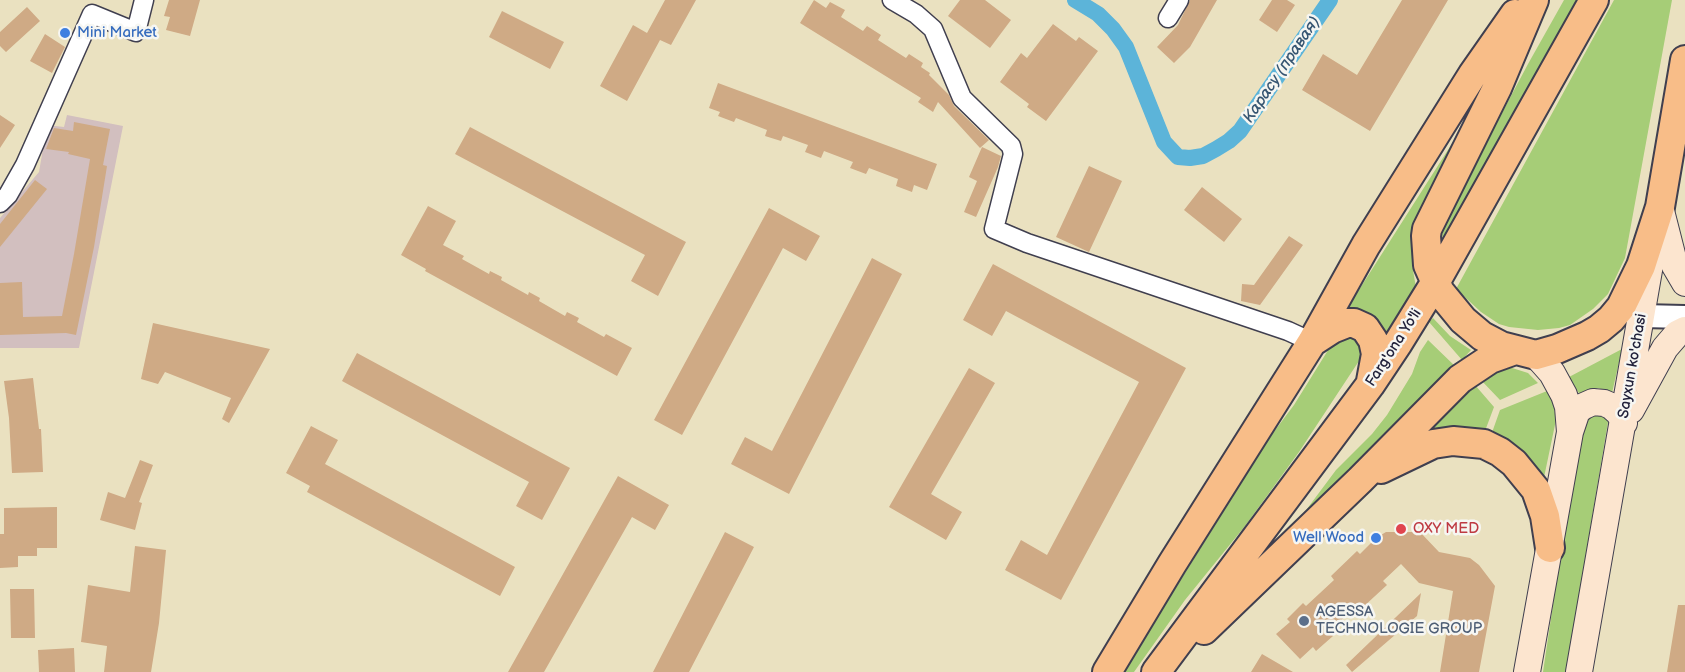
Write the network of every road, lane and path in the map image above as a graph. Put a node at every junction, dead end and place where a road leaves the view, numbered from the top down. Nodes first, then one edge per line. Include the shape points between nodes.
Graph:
1 (144, 0) edge
2 (892, 0) edge
3 (1179, 0) edge
4 (1525, 0) edge
5 (1534, 0) edge
6 (1594, 0) edge
7 (1168, 18) dead end
8 (1685, 60) edge
9 (0, 203) edge
10 (1660, 207) junction
11 (1435, 283) junction
12 (1685, 283) edge
13 (1642, 316) junction
14 (1685, 317) edge
15 (1599, 329) junction
16 (1685, 330) edge
17 (1312, 342) junction
18 (1525, 353) junction
19 (1370, 385) junction
20 (1624, 423) junction
21 (1570, 432) junction
22 (1360, 480) junction
23 (1550, 548) junction
24 (1107, 672) edge
25 (1156, 672) edge
26 (1161, 672) edge
27 (1527, 672) edge
28 (1580, 672) edge

1 - 9 street via 136,32 92,14 25,165
2 - 17 street via 933,29 962,98 1011,146 1013,154 994,229
3 - 7 street
4 - 17 main road via 1473,74 1366,245
5 - 11 main road via 1497,88 1427,229 1426,258
6 - 11 main road, Farg'ona Yo'li
8 - 10 main road, Sayxun ko'chasi
10 - 12 main road via 1675,266
10 - 13 main road, Sayxun ko'chasi
10 - 15 main road via 1629,292 1611,319
11 - 18 main road via 1468,326 1492,341
11 - 19 main road, Farg'ona Yo'li
13 - 14 street
13 - 15 main road
13 - 20 main road, Sayxun ko'chasi
15 - 18 main road via 1568,345
16 - 20 main road via 1665,348
17 - 19 main road via 1347,323 1365,328 1376,354
17 - 24 main road
18 - 21 main road via 1552,373 1568,407
18 - 22 main road via 1490,359 1468,372
19 - 25 main road, Farg'ona Yo'li
20 - 21 main road via 1611,406 1593,402 1577,411
20 - 28 main road, Sayxun ko'chasi
21 - 23 main road
22 - 23 main road via 1433,444 1484,444 1514,463 1536,490
22 - 26 main road
23 - 27 main road

